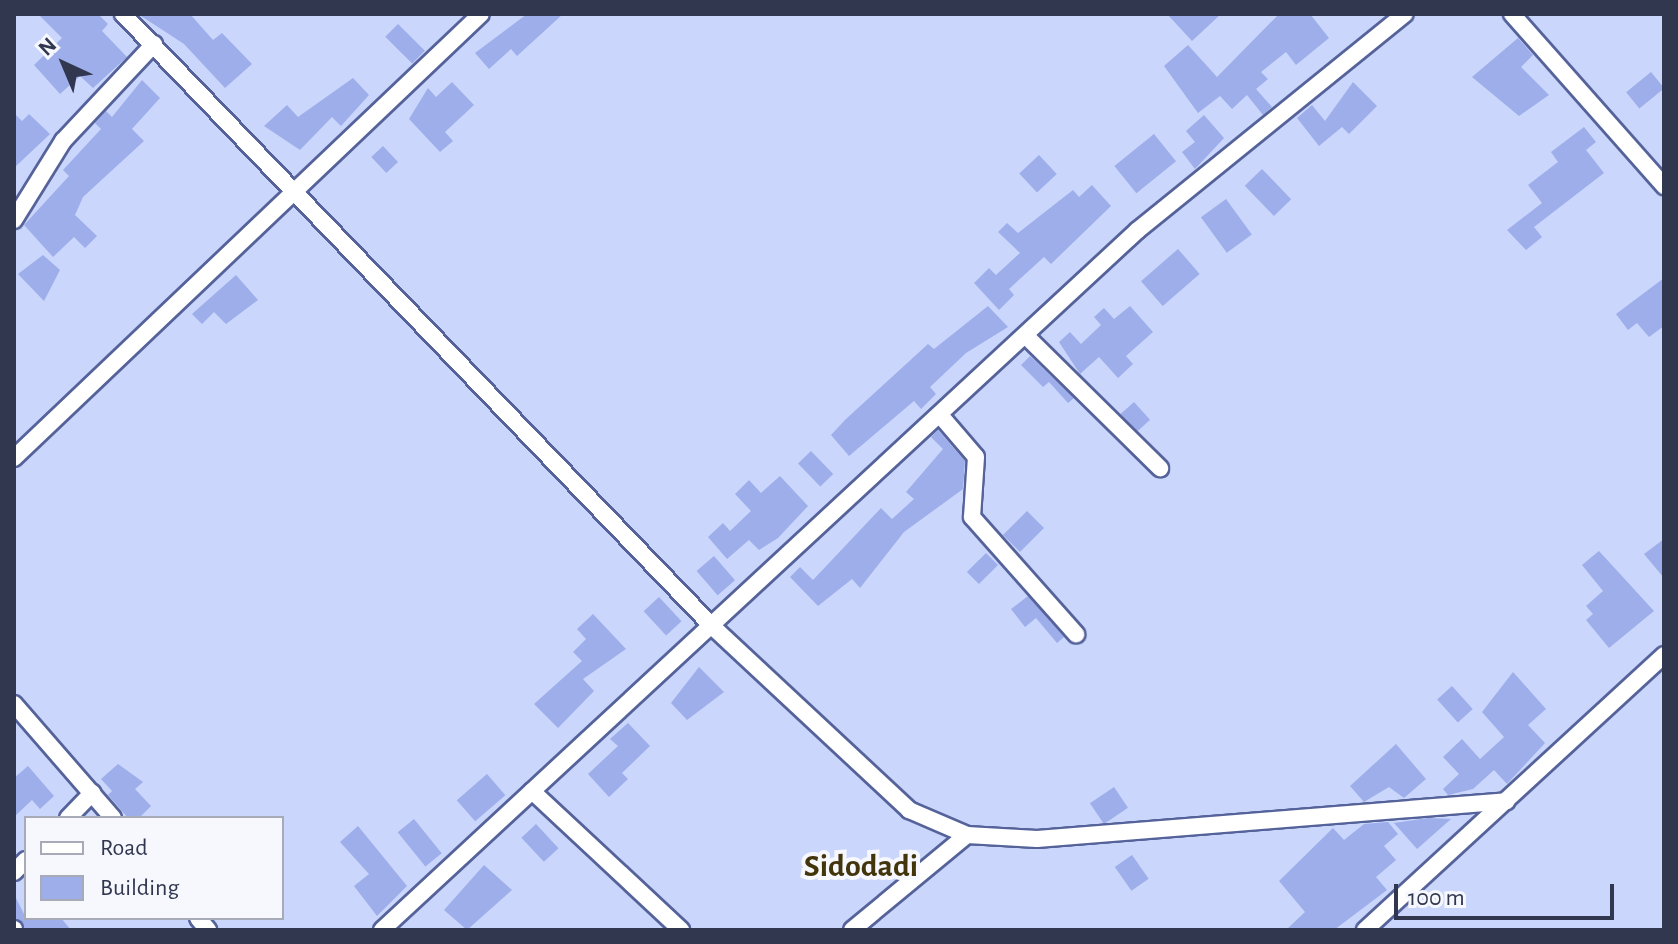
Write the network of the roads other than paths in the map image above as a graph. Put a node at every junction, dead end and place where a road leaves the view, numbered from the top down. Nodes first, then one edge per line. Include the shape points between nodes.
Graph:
1 (123, 14) edge
2 (481, 14) edge
3 (1405, 14) edge
4 (1512, 14) edge
5 (154, 44) junction
6 (1664, 186) edge
7 (296, 190) junction
8 (14, 220) edge
9 (1025, 335) junction
10 (940, 415) junction
11 (14, 458) edge
12 (1160, 468) dead end
13 (712, 626) junction
14 (1076, 634) dead end
15 (1664, 655) edge
16 (14, 704) edge
17 (532, 791) junction
18 (92, 793) junction
19 (1506, 801) junction
20 (70, 816) edge
21 (111, 816) edge
22 (967, 835) junction
23 (385, 929) edge
24 (681, 930) edge
25 (852, 930) edge
26 (1365, 930) edge

1 - 5 street
2 - 7 street
3 - 9 street via 1138,230
4 - 6 street
5 - 7 street
5 - 8 street via 63,141
7 - 11 street
7 - 13 street
9 - 10 street
9 - 12 street
10 - 13 street
10 - 14 street via 976,457 972,517
13 - 17 street
13 - 22 street via 884,791 942,828
15 - 19 street
16 - 18 street
17 - 23 street
17 - 24 street
18 - 20 street
18 - 21 street
19 - 22 street via 1037,839
19 - 26 street
22 - 25 street

